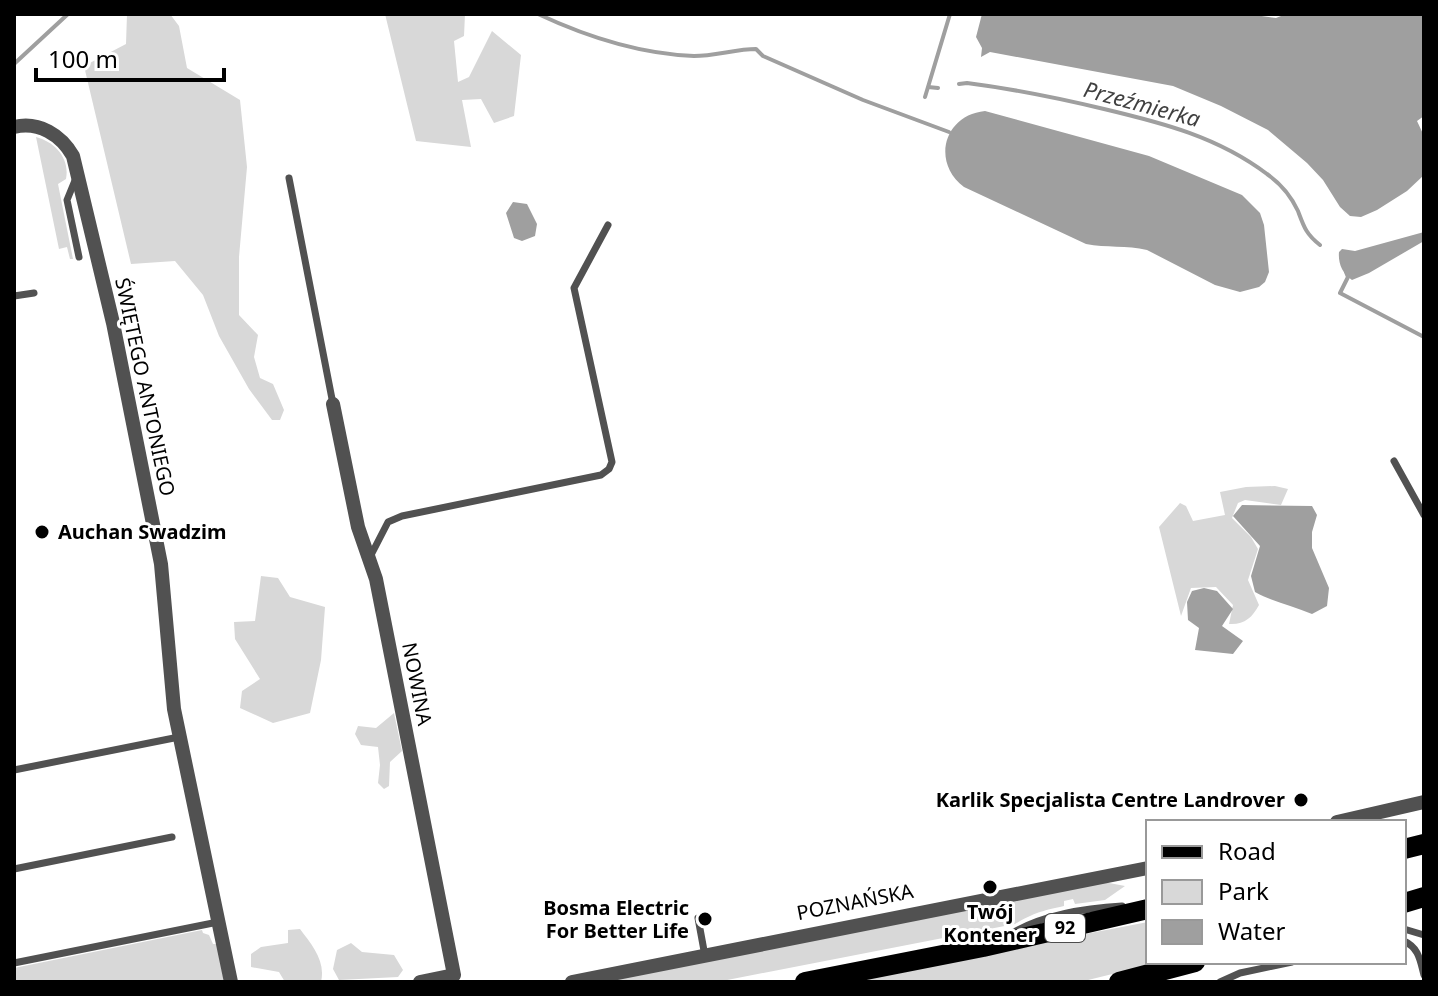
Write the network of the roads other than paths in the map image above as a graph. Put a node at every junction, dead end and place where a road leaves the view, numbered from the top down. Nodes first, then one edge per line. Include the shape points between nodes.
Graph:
1 (14, 127) edge
2 (77, 176) junction
3 (289, 178) dead end
4 (608, 225) dead end
5 (79, 257) dead end
6 (34, 293) dead end
7 (14, 296) edge
8 (333, 404) joint
9 (1394, 461) dead end
10 (1424, 515) edge
11 (369, 558) junction
12 (179, 737) junction
13 (14, 770) edge
14 (1424, 802) edge
15 (1346, 820) edge
16 (172, 837) dead end
17 (1146, 868) edge
18 (14, 869) edge
19 (1146, 907) edge
20 (698, 918) dead end
21 (218, 922) junction
22 (1406, 942) edge
23 (705, 956) junction
24 (14, 963) edge
25 (1189, 964) edge
26 (1191, 964) edge
27 (1283, 964) edge
28 (1424, 975) edge
29 (458, 978) edge
30 (231, 982) edge
31 (420, 982) edge
32 (572, 982) edge
33 (805, 982) edge
34 (1119, 982) edge
35 (1159, 982) edge
36 (1220, 982) edge

1 - 2 street, ŚWIĘTEGO ANTONIEGO via 26,124 47,130 65,142
2 - 5 lane via 67,200
2 - 12 street, ŚWIĘTEGO ANTONIEGO via 113,323 161,564
3 - 8 lane
4 - 11 lane via 574,288 612,462 609,469 601,475 402,516 388,522
6 - 7 lane
8 - 11 street, NOWINA
9 - 10 lane
11 - 29 street, NOWINA
12 - 13 lane
12 - 21 street, ŚWIĘTEGO ANTONIEGO
14 - 15 street
16 - 18 lane
17 - 23 street, POZNAŃSKA
19 - 33 main road, 92
20 - 23 lane
21 - 24 lane
21 - 30 street, ŚWIĘTEGO ANTONIEGO
22 - 28 lane via 1419,954
23 - 32 street, POZNAŃSKA
25 - 34 main road
26 - 35 lane
27 - 36 lane
29 - 31 street

